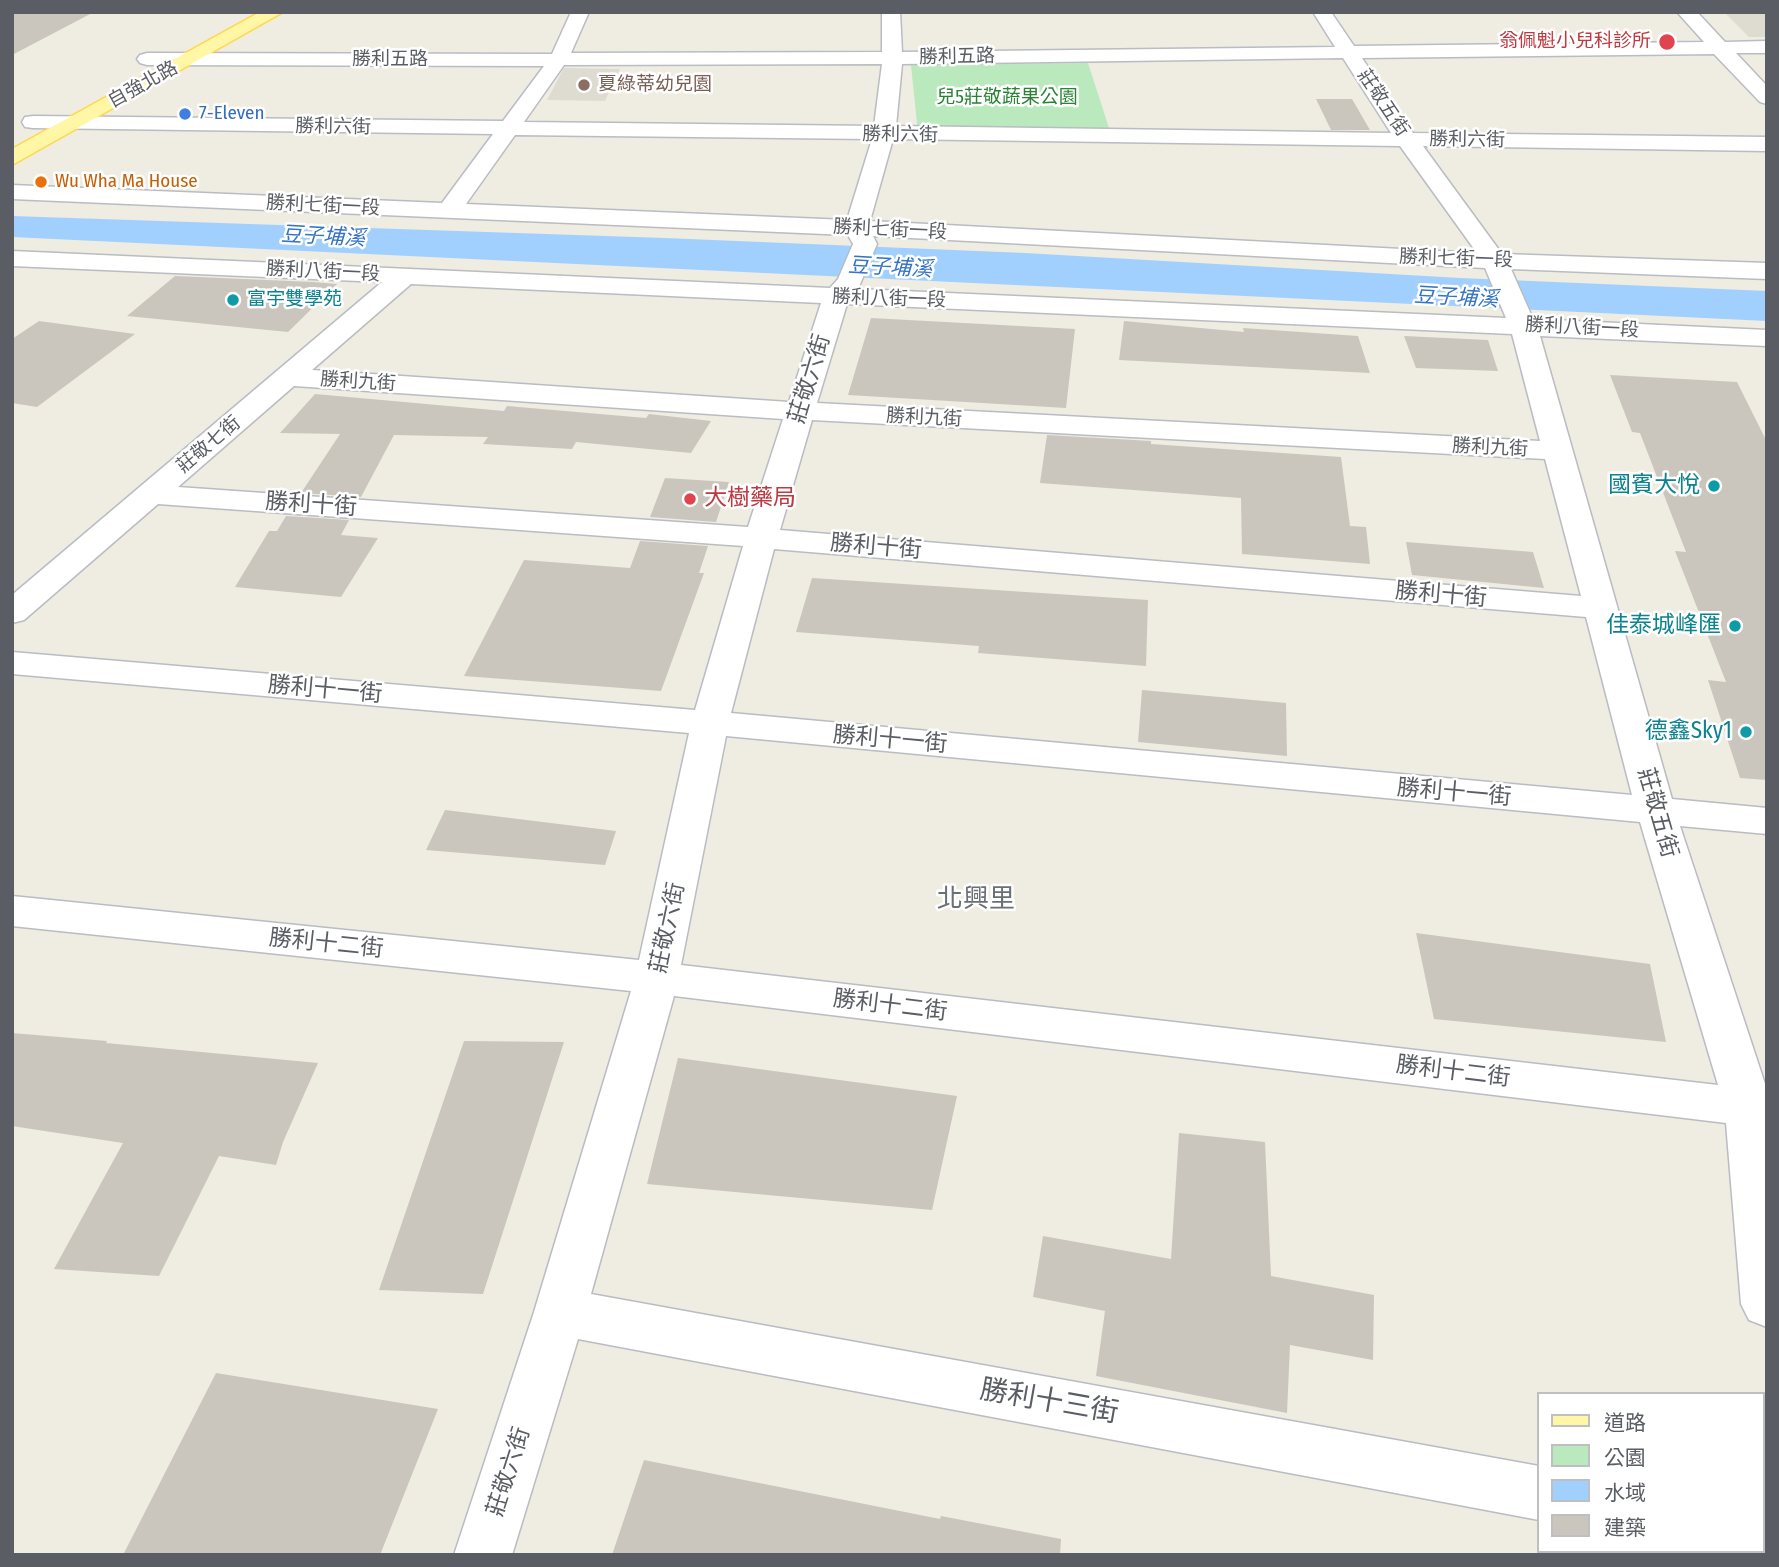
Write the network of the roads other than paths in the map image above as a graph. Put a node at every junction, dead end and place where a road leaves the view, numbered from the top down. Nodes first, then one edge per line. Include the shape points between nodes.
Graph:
1 (274, 12) edge
2 (580, 12) edge
3 (891, 12) edge
4 (1322, 12) edge
5 (1686, 12) edge
6 (177, 42) dead end
7 (1720, 47) junction
8 (1767, 47) edge
9 (1348, 51) junction
10 (894, 58) junction
11 (147, 59) junction
12 (559, 59) junction
13 (187, 61) junction
14 (129, 69) dead end
15 (1767, 98) edge
16 (71, 113) junction
17 (33, 122) joint
18 (509, 130) junction
19 (12, 133) edge
20 (886, 135) junction
21 (1406, 139) junction
22 (1767, 144) edge
23 (12, 158) edge
24 (12, 192) edge
25 (448, 212) junction
26 (12, 258) edge
27 (1495, 261) junction
28 (841, 262) junction
29 (1767, 271) edge
30 (405, 276) junction
31 (1522, 326) junction
32 (1767, 338) edge
33 (289, 377) junction
34 (800, 411) junction
35 (1560, 451) junction
36 (152, 494) junction
37 (761, 538) junction
38 (1600, 608) junction
39 (12, 613) edge
40 (12, 663) edge
41 (710, 723) junction
42 (1656, 811) junction
43 (1767, 821) edge
44 (12, 911) edge
45 (657, 978) junction
46 (1757, 1108) edge
47 (1767, 1304) edge
48 (560, 1312) junction
49 (1538, 1493) edge
50 (483, 1555) edge

1 - 13 main road, 自強北路
2 - 12 street
3 - 10 street, 莊敬六街
4 - 9 street, 莊敬五街
5 - 7 street
6 - 11 main road, 自強北路
7 - 8 street, 勝利五路
7 - 9 street, 勝利五路
7 - 15 street
9 - 10 street, 勝利五路
9 - 21 street, 莊敬五街
10 - 12 street, 勝利五路
10 - 20 street, 莊敬六街
11 - 13 street, 勝利五路
11 - 14 main road, 自強北路
12 - 13 street, 勝利五路
12 - 18 street
13 - 16 main road, 自強北路
16 - 17 street, 勝利六街
16 - 18 street, 勝利六街
16 - 23 main road, 自強北路
17 - 19 main road
18 - 20 street, 勝利六街
18 - 25 street
20 - 21 street, 勝利六街
20 - 28 street, 莊敬六街
21 - 22 street, 勝利六街
21 - 27 street, 莊敬五街
24 - 25 street, 勝利七街一段
25 - 28 street, 勝利七街一段
26 - 30 street, 勝利八街一段
27 - 28 street, 勝利七街一段
27 - 29 street, 勝利七街一段
27 - 31 street, 莊敬五街
28 - 30 street, 勝利八街一段
28 - 31 street, 勝利八街一段
28 - 34 street, 莊敬六街
30 - 33 street, 莊敬七街
31 - 32 street, 勝利八街一段
31 - 35 street, 莊敬五街
33 - 34 street, 勝利九街
33 - 36 street, 莊敬七街
34 - 35 street, 勝利九街
34 - 37 street, 莊敬六街
35 - 38 street, 莊敬五街
36 - 37 street, 勝利十街
36 - 39 street, 莊敬七街
37 - 38 street, 勝利十街
37 - 41 street, 莊敬六街
38 - 42 street, 莊敬五街
40 - 41 street, 勝利十一街
41 - 42 street, 勝利十一街
41 - 45 street, 莊敬六街
42 - 43 street, 勝利十一街
42 - 46 street, 莊敬五街
44 - 45 street, 勝利十二街
45 - 46 street, 勝利十二街
45 - 48 street, 莊敬六街
46 - 47 street, 莊敬五街
48 - 49 street, 勝利十三街
48 - 50 street, 莊敬六街

